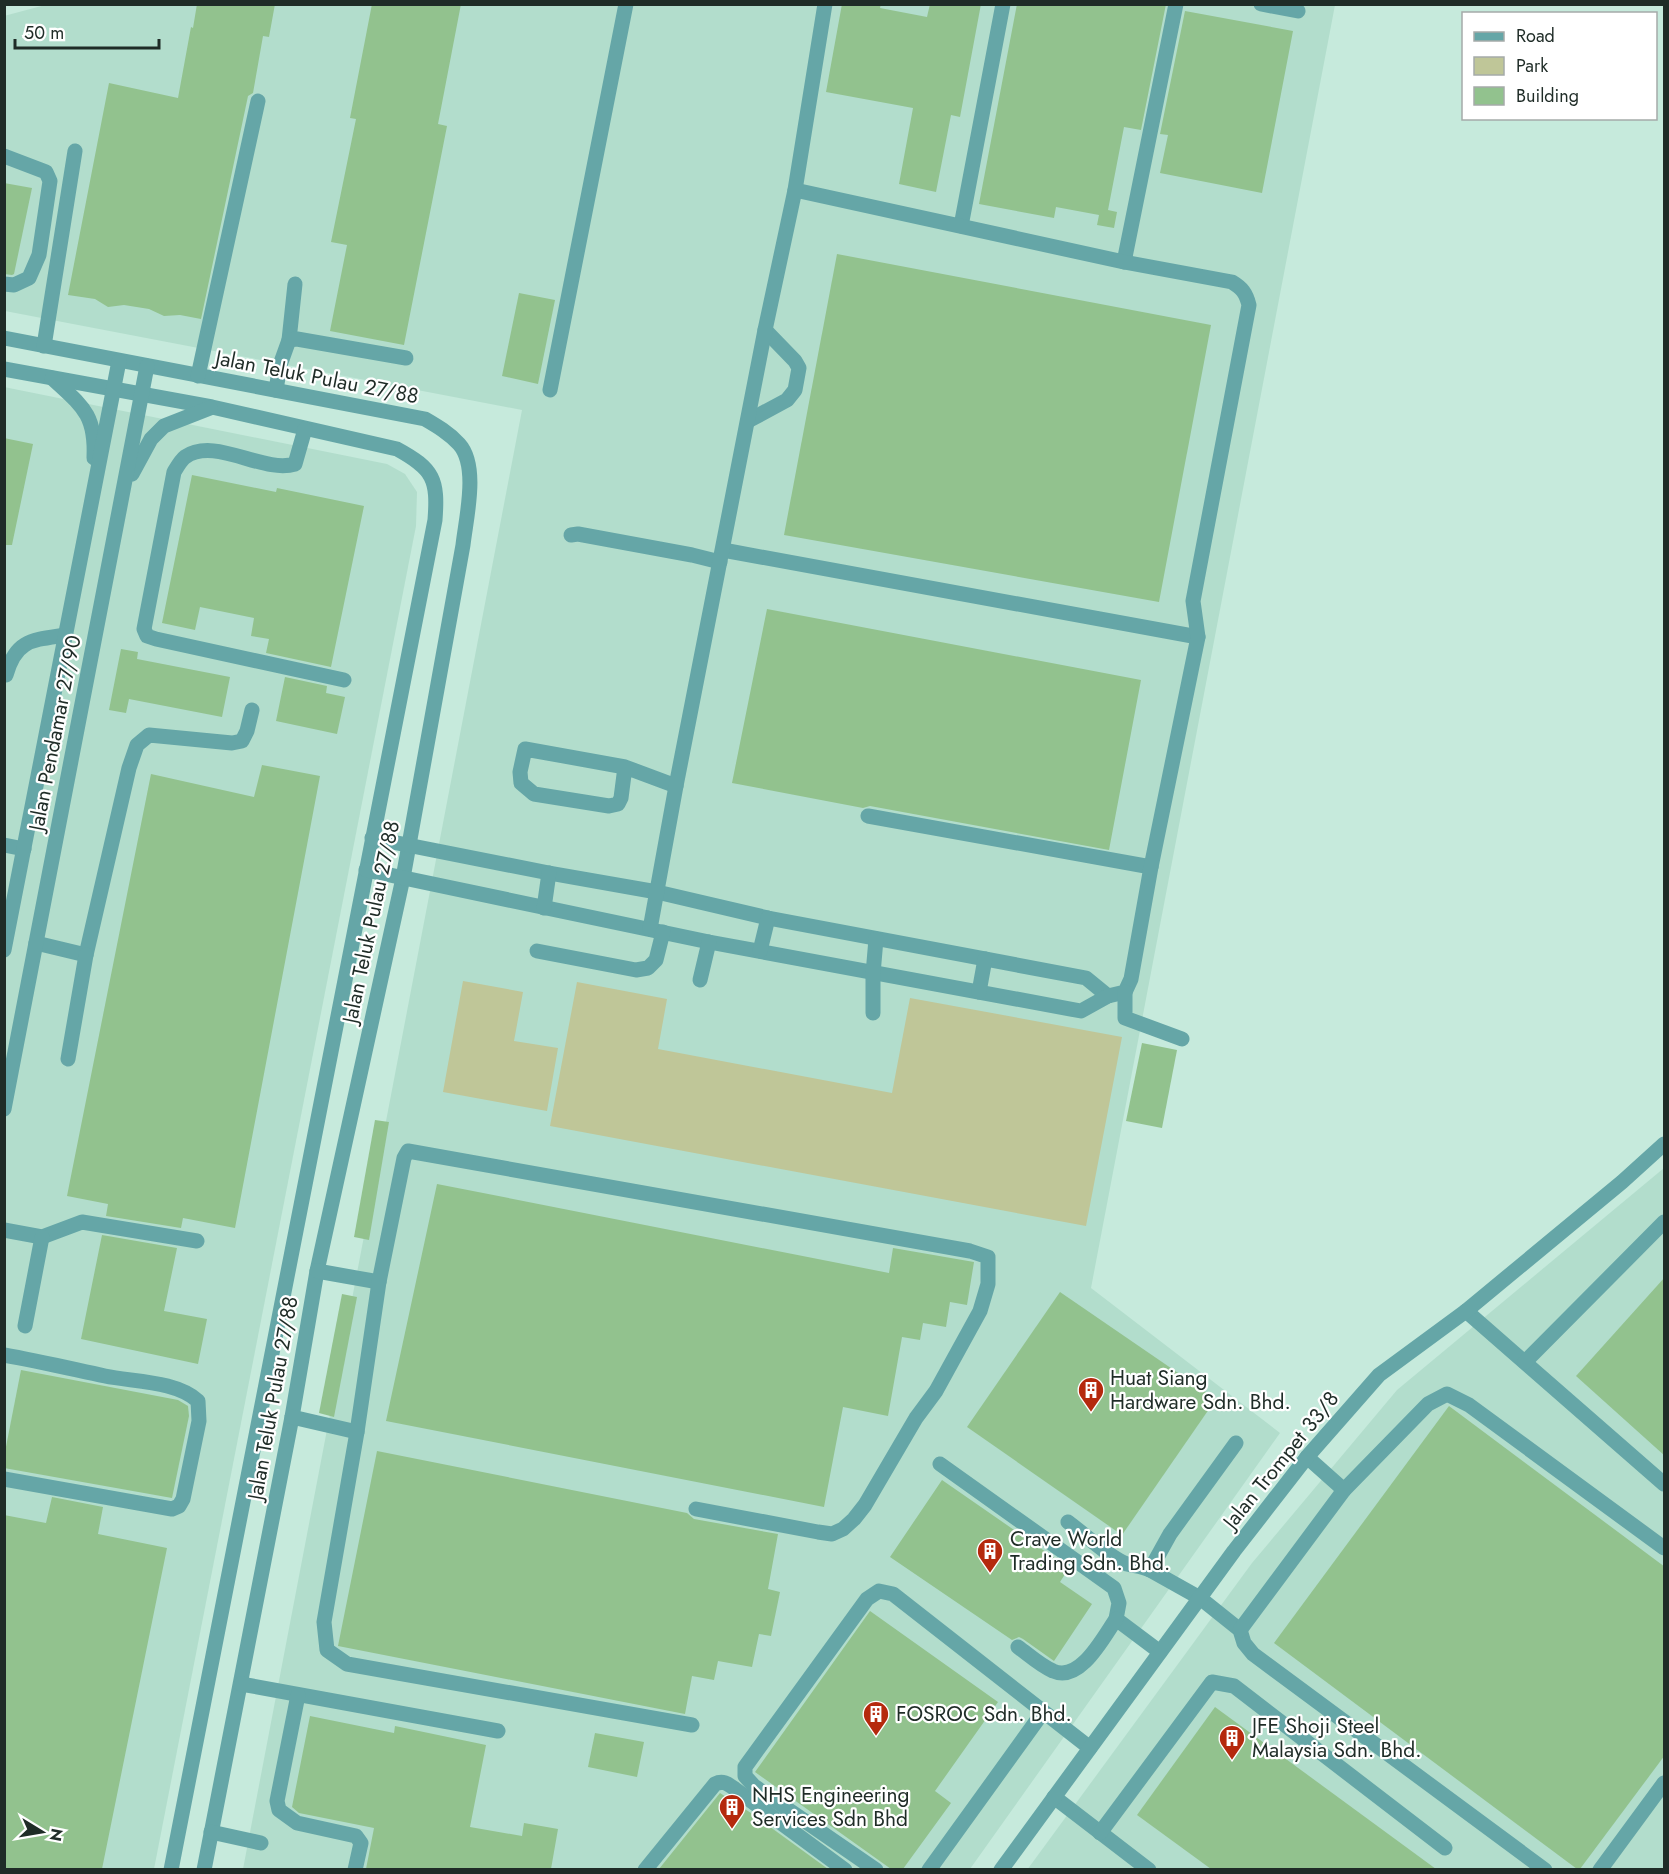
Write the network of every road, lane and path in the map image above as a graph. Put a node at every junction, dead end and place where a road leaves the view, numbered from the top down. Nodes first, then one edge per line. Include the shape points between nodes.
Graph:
1 (626, 4) edge
2 (825, 4) edge
3 (1003, 4) edge
4 (1176, 4) edge
5 (1261, 4) edge
6 (1298, 11) dead end
7 (258, 101) dead end
8 (75, 151) dead end
9 (4, 156) edge
10 (795, 190) junction
11 (961, 226) junction
12 (1124, 262) junction
13 (4, 284) edge
14 (295, 284) dead end
15 (765, 330) junction
16 (4, 338) edge
17 (290, 340) junction
18 (44, 346) junction
19 (406, 358) dead end
20 (119, 361) junction
21 (147, 366) junction
22 (4, 369) edge
23 (198, 376) junction
24 (51, 377) junction
25 (114, 389) junction
26 (276, 390) junction
27 (550, 390) dead end
28 (142, 394) junction
29 (212, 407) junction
30 (748, 421) junction
31 (305, 429) junction
32 (93, 494) junction
33 (122, 495) junction
34 (571, 535) dead end
35 (721, 556) junction
36 (66, 635) junction
37 (1198, 637) junction
38 (6, 675) dead end
39 (344, 680) dead end
40 (252, 710) dead end
41 (625, 767) junction
42 (676, 786) junction
43 (868, 816) dead end
44 (372, 838) junction
45 (409, 844) junction
46 (4, 845) edge
47 (24, 849) junction
48 (1151, 867) junction
49 (366, 870) junction
50 (549, 873) junction
51 (403, 878) junction
52 (657, 892) junction
53 (544, 908) junction
54 (768, 918) junction
55 (657, 930) junction
56 (876, 939) junction
57 (710, 942) junction
58 (36, 943) junction
59 (4, 951) edge
60 (537, 951) dead end
61 (760, 951) junction
62 (86, 955) junction
63 (985, 959) junction
64 (873, 974) junction
65 (700, 980) dead end
66 (979, 992) junction
67 (1125, 992) junction
68 (1108, 996) junction
69 (873, 1012) dead end
70 (1182, 1039) dead end
71 (68, 1059) dead end
72 (4, 1109) edge
73 (1665, 1144) edge
74 (1665, 1222) edge
75 (4, 1230) edge
76 (42, 1237) junction
77 (197, 1241) dead end
78 (317, 1271) junction
79 (379, 1282) junction
80 (1466, 1311) junction
81 (26, 1326) dead end
82 (5, 1359) edge
83 (1525, 1362) junction
84 (292, 1417) junction
85 (357, 1432) junction
86 (1236, 1443) dead end
87 (1307, 1457) junction
88 (940, 1464) dead end
89 (4, 1479) edge
90 (1665, 1484) edge
91 (1344, 1490) junction
92 (696, 1509) dead end
93 (1068, 1522) dead end
94 (1665, 1548) edge
95 (1150, 1570) junction
96 (1200, 1598) junction
97 (1116, 1619) junction
98 (1240, 1630) junction
99 (1018, 1647) dead end
100 (1160, 1652) junction
101 (241, 1684) junction
102 (298, 1695) junction
103 (1043, 1712) junction
104 (692, 1725) dead end
105 (498, 1731) dead end
106 (1090, 1748) junction
107 (1665, 1783) edge
108 (1054, 1797) junction
109 (211, 1832) junction
110 (1100, 1833) junction
111 (261, 1843) dead end
112 (1444, 1848) dead end
113 (171, 1869) edge
114 (204, 1869) edge
115 (355, 1869) edge
116 (645, 1869) edge
117 (845, 1869) edge
118 (876, 1869) edge
119 (929, 1869) edge
120 (1001, 1869) edge
121 (1149, 1869) edge
122 (1545, 1869) edge
123 (1600, 1869) edge

1 - 27 street
2 - 10 street
3 - 11 street
4 - 12 street
5 - 6 street
7 - 23 street
8 - 18 street
9 - 13 street via 46,172 50,181 39,255 28,278 14,285
10 - 11 street
10 - 15 street
11 - 12 street
12 - 37 street via 1232,282 1247,296 1249,305 1193,601
14 - 17 street
15 - 30 street
15 - 30 street via 799,368 795,390 787,400
16 - 18 street, Jalan Teluk Pulau 27/88
17 - 19 street
17 - 26 street
18 - 20 street, Jalan Teluk Pulau 27/88
20 - 21 street, Jalan Teluk Pulau 27/88
20 - 25 street, Jalan Pendamar 27/90
21 - 23 street, Jalan Teluk Pulau 27/88
21 - 28 street, Jalan Pendamar 27/90
22 - 24 street, Jalan Teluk Pulau 27/88
23 - 26 street, Jalan Teluk Pulau 27/88
24 - 25 street, Jalan Teluk Pulau 27/88
24 - 32 street via 90,418
25 - 28 street, Jalan Teluk Pulau 27/88
25 - 32 street, Jalan Pendamar 27/90
26 - 45 street, Jalan Teluk Pulau 27/88 via 425,419 461,446 468,464 470,489 463,545
28 - 29 street, Jalan Teluk Pulau 27/88
28 - 33 street, Jalan Pendamar 27/90
29 - 31 street, Jalan Teluk Pulau 27/88
29 - 33 street via 164,426 141,455
30 - 35 street
31 - 39 street via 295,464 286,467 227,453 200,451 185,457 174,471 144,630 156,639
31 - 44 street, Jalan Teluk Pulau 27/88 via 397,449 417,460 431,475 437,495
32 - 36 street, Jalan Pendamar 27/90
33 - 58 street, Jalan Pendamar 27/90
34 - 35 street via 692,555
35 - 37 street
35 - 42 street
36 - 38 street via 20,647 11,658
36 - 47 street, Jalan Pendamar 27/90
37 - 48 street
40 - 62 street via 242,741 149,735 137,745
41 - 41 street via 621,798 618,804 609,806 534,794 521,783 525,749
41 - 42 street
42 - 52 street
43 - 48 street
44 - 45 street
44 - 49 street, Jalan Teluk Pulau 27/88
45 - 50 street
45 - 51 street, Jalan Teluk Pulau 27/88
46 - 47 street
47 - 59 street, Jalan Pendamar 27/90
48 - 67 street via 1131,979
49 - 51 street
49 - 113 street, Jalan Teluk Pulau 27/88
50 - 52 street
50 - 53 street
51 - 53 street
51 - 78 street, Jalan Teluk Pulau 27/88
52 - 54 street
52 - 55 street
53 - 55 street
54 - 56 street
54 - 61 street
55 - 57 street
55 - 60 street via 656,960 648,968 636,970
56 - 63 street
56 - 64 street
57 - 61 street
57 - 65 street
58 - 62 street
58 - 72 street, Jalan Pendamar 27/90
61 - 64 street
62 - 71 street
63 - 66 street
63 - 68 street via 1086,978
64 - 66 street
64 - 69 street
66 - 68 street via 1081,1011
67 - 68 street
67 - 70 street via 1125,1017 1129,1021
73 - 80 street, Jalan Trompet 33/8
74 - 83 street
75 - 76 street
76 - 77 street via 82,1222
76 - 81 street
78 - 79 street
78 - 84 street, Jalan Teluk Pulau 27/88
79 - 85 street
79 - 92 street via 408,1151 988,1257 988,1284 967,1339 865,1505 843,1529 832,1534
80 - 83 street
80 - 87 street, Jalan Trompet 33/8 via 1380,1375
82 - 89 street via 176,1388 198,1401 199,1421 183,1500 172,1509
83 - 90 street
84 - 85 street
84 - 101 street, Jalan Teluk Pulau 27/88
85 - 104 street via 324,1622 327,1650 347,1664
86 - 95 street via 1170,1534
87 - 91 street
87 - 96 street, Jalan Trompet 33/8
88 - 97 street via 1114,1588 1119,1603
91 - 94 street via 1428,1404 1447,1394
91 - 98 street
93 - 95 street via 1114,1557
95 - 96 street
96 - 98 street
96 - 100 street, Jalan Trompet 33/8
97 - 99 street via 1074,1672 1052,1671
97 - 100 street
98 - 122 street via 1253,1654
100 - 106 street, Jalan Trompet 33/8
101 - 102 street
101 - 109 street, Jalan Teluk Pulau 27/88
102 - 105 street
102 - 115 street via 277,1801 279,1809 297,1823 356,1836 361,1844
103 - 106 street
103 - 118 street via 893,1594 879,1591 867,1599 745,1767 745,1776
103 - 119 street
106 - 108 street, Jalan Trompet 33/8
107 - 123 street
108 - 110 street
108 - 120 street, Jalan Trompet 33/8
109 - 111 street
109 - 114 street, Jalan Teluk Pulau 27/88
110 - 112 street via 1212,1682 1234,1686
110 - 121 street
116 - 117 street via 720,1781

